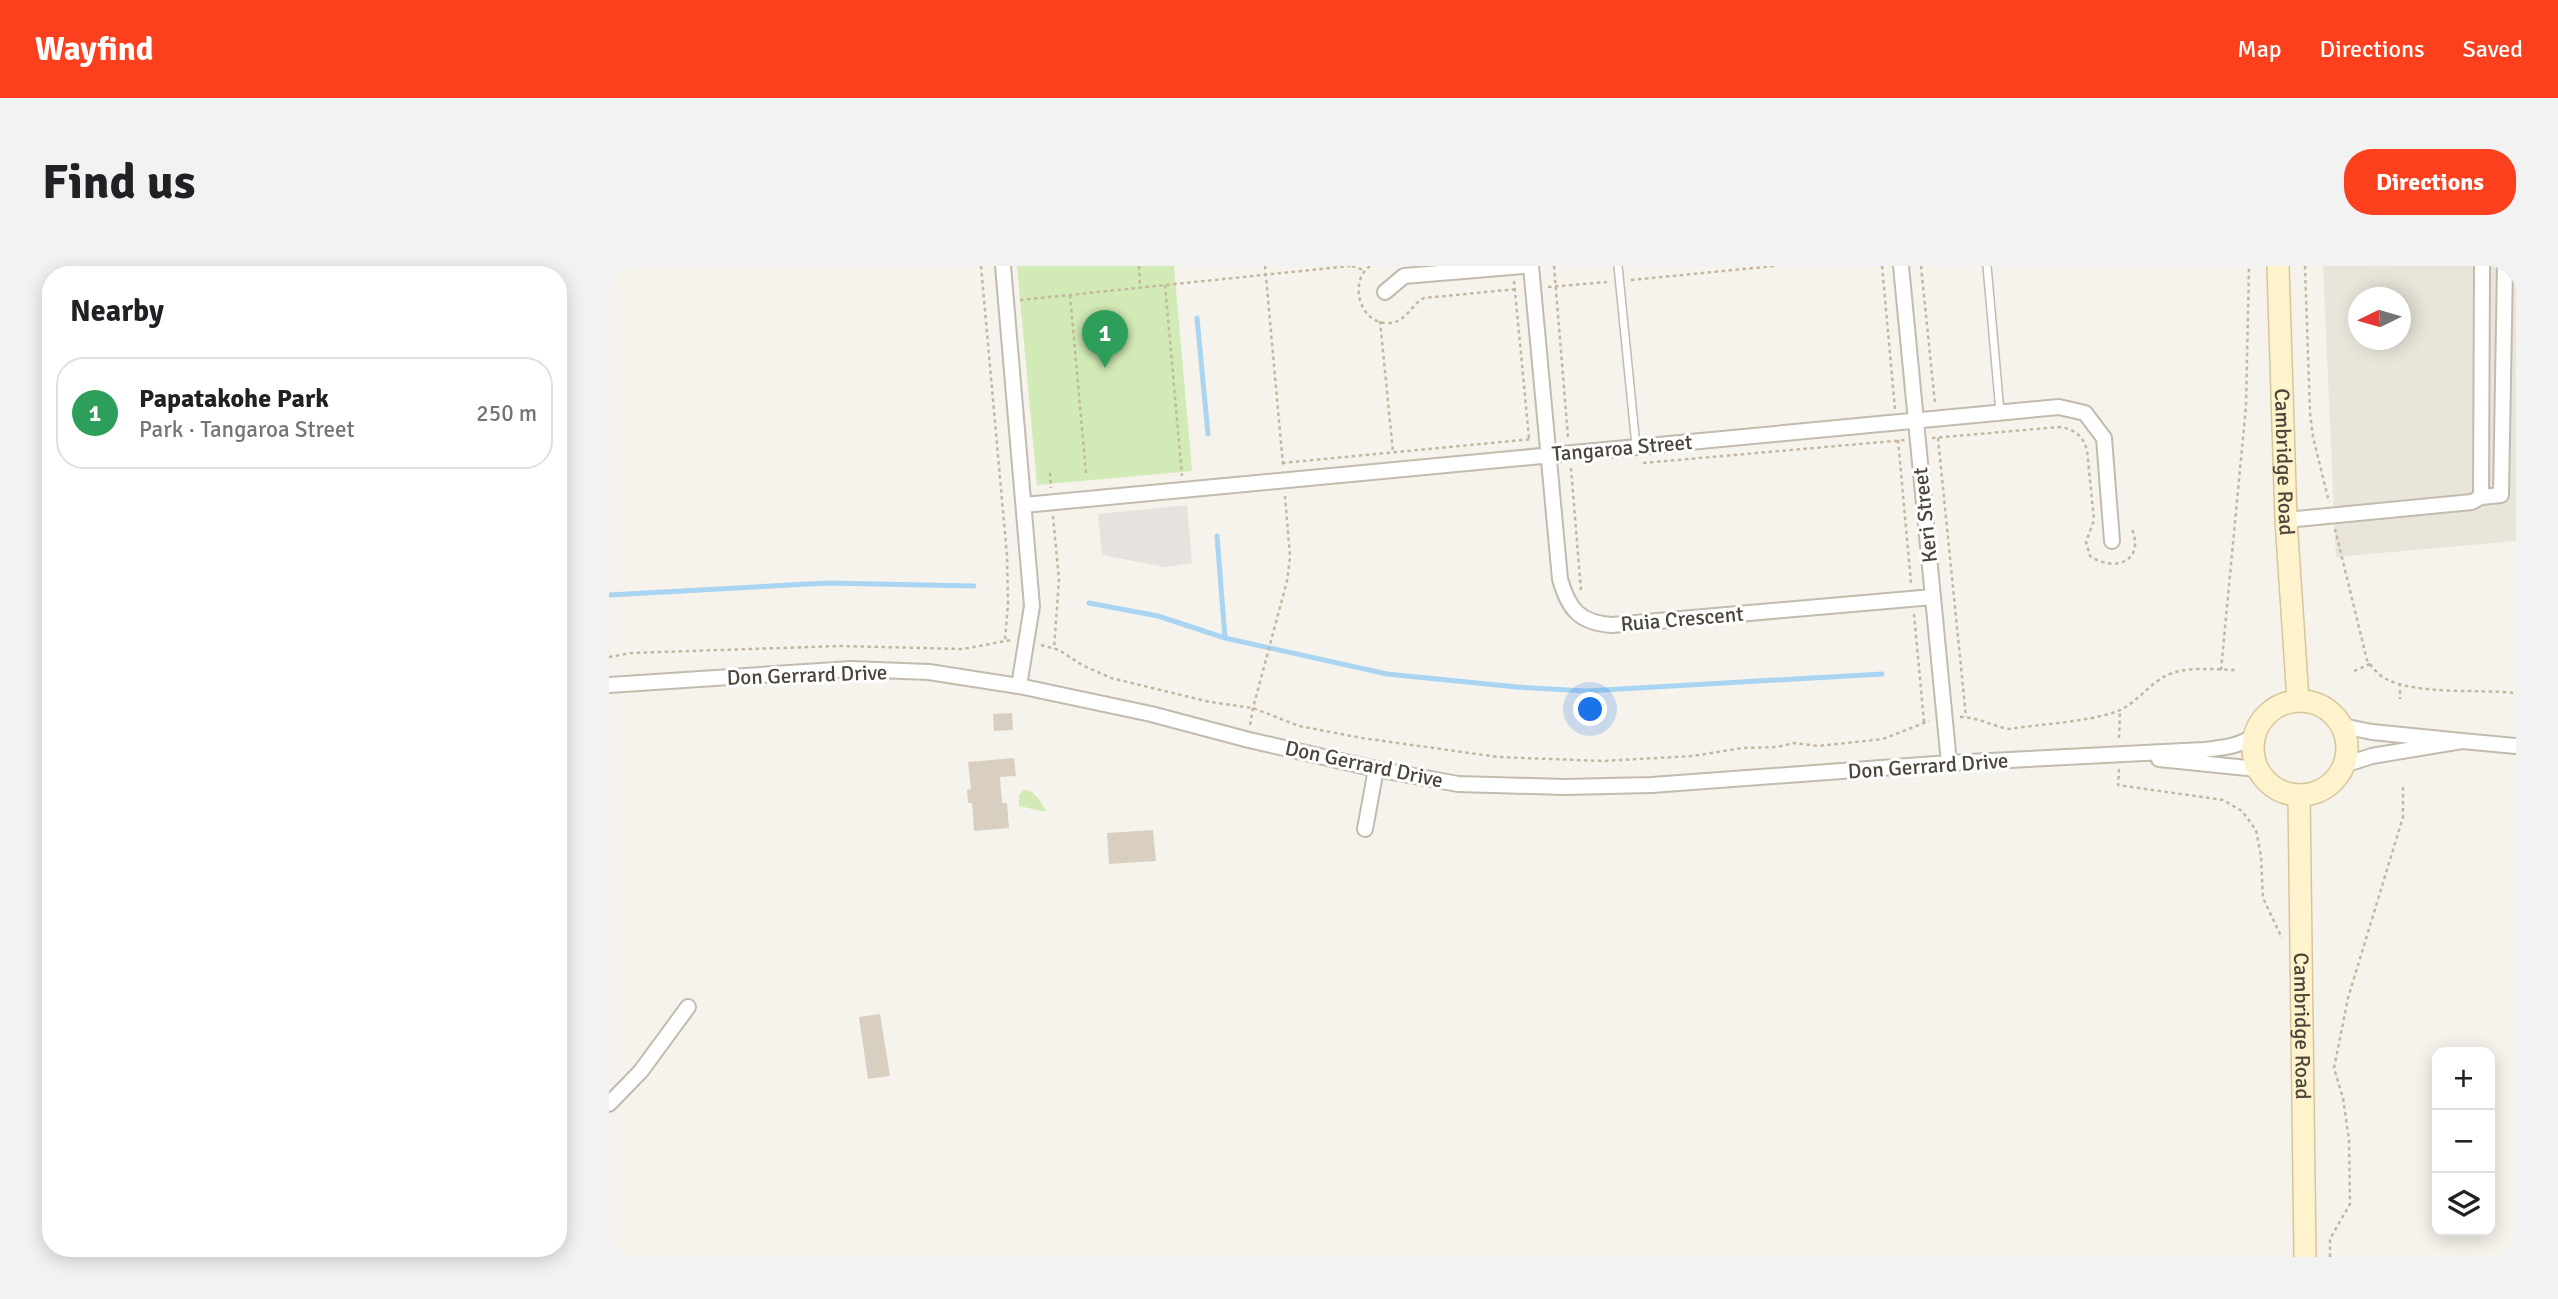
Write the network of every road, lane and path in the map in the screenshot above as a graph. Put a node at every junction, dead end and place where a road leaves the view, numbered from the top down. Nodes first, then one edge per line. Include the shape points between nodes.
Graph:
1 (981, 266) edge
2 (1003, 266) edge
3 (1139, 266) edge
4 (1265, 266) edge
5 (1351, 266) edge
6 (1523, 266) edge
7 (1531, 266) edge
8 (1618, 266) edge
9 (1882, 266) edge
10 (1901, 266) edge
11 (1921, 266) edge
12 (1987, 266) edge
13 (2249, 266) edge
14 (2278, 266) edge
15 (2482, 266) edge
16 (2505, 266) edge
17 (1513, 267) edge
18 (1364, 270) dead end
19 (1265, 275) junction
20 (1165, 285) junction
21 (1140, 288) junction
22 (1385, 292) dead end
23 (1070, 295) junction
24 (1007, 302) junction
25 (1380, 321) dead end
26 (2000, 412) junction
27 (1936, 419) junction
28 (1916, 421) junction
29 (1896, 422) junction
30 (1568, 436) dead end
31 (1938, 437) junction
32 (1547, 438) junction
33 (1917, 439) junction
34 (1529, 440) junction
35 (1898, 441) junction
36 (1636, 447) junction
37 (1393, 452) junction
38 (1549, 455) junction
39 (1531, 457) junction
40 (1282, 463) junction
41 (1639, 464) dead end
42 (1571, 470) dead end
43 (1551, 471) junction
44 (1086, 472) dead end
45 (1050, 473) dead end
46 (1284, 480) junction
47 (1183, 490) junction
48 (2481, 497) junction
49 (1052, 502) junction
50 (1024, 505) junction
51 (2285, 520) junction
52 (2131, 527) dead end
53 (2112, 541) dead end
54 (1933, 597) junction
55 (1912, 598) junction
56 (1005, 640) junction
57 (1026, 642) junction
58 (1054, 649) junction
59 (609, 657) edge
60 (2370, 664) dead end
61 (2221, 670) junction
62 (2238, 670) dead end
63 (2354, 671) dead end
64 (2400, 683) dead end
65 (609, 685) edge
66 (1019, 686) junction
67 (2400, 699) dead end
68 (2298, 700) junction
69 (1253, 708) junction
70 (1966, 717) junction
71 (1944, 718) junction
72 (1924, 722) junction
73 (2341, 726) junction
74 (2255, 735) junction
75 (1249, 740) junction
76 (2462, 741) junction
77 (2516, 746) edge
78 (2126, 755) junction
79 (1949, 763) junction
80 (2344, 765) junction
81 (1375, 769) junction
82 (2257, 769) junction
83 (2118, 785) dead end
84 (2403, 787) dead end
85 (2299, 795) junction
86 (1365, 829) dead end
87 (2263, 898) dead end
88 (688, 1007) dead end
89 (609, 1104) edge
90 (2305, 1257) edge
91 (2330, 1257) edge

1 - 56 path via 1007,556
2 - 24 street
3 - 21 path
4 - 19 path
5 - 18 path
5 - 19 path
6 - 17 street
7 - 32 street, Ruia Crescent
8 - 36 lane
9 - 29 path
10 - 28 street, Keri Street
11 - 27 path
12 - 26 lane
13 - 61 path via 2246,406
14 - 51 main road, Cambridge Road
15 - 48 street
16 - 48 street via 2501,495
17 - 22 street via 1404,276
17 - 34 path
19 - 20 path
19 - 40 path
20 - 21 path
20 - 47 path
21 - 23 path
23 - 24 path
23 - 44 path
24 - 50 street
25 - 37 path
26 - 27 street, Tangaroa Street
26 - 53 street, Tangaroa Street via 2066,408 2085,413 2104,438
27 - 28 street, Tangaroa Street
27 - 31 path
28 - 29 street, Tangaroa Street
28 - 33 street, Keri Street
29 - 35 path
29 - 36 street, Tangaroa Street
30 - 32 path
31 - 33 path
31 - 52 path via 2072,429 2087,450 2094,520 2086,542 2090,556 2108,566 2130,558 2136,537
31 - 70 path
32 - 34 path
32 - 38 street, Ruia Crescent
33 - 35 path
33 - 54 street, Keri Street
34 - 37 path
34 - 39 path
35 - 41 path
35 - 55 path
36 - 38 street, Tangaroa Street
37 - 40 path
38 - 39 street, Tangaroa Street
38 - 43 street, Ruia Crescent
39 - 46 street, Tangaroa Street
40 - 46 path
42 - 43 path
43 - 55 street, Ruia Crescent via 1560,579 1566,600 1589,620 1612,625
45 - 49 path
46 - 47 street, Tangaroa Street
46 - 69 path via 1290,557
47 - 49 street, Tangaroa Street
48 - 51 street via 2472,502
49 - 50 street, Tangaroa Street
49 - 58 path via 1059,579
50 - 57 street via 1032,606
51 - 68 main road, Cambridge Road
54 - 55 street, Ruia Crescent
54 - 71 street, Keri Street
55 - 72 path
56 - 57 path
56 - 59 path via 963,649 840,646
57 - 58 path
57 - 66 street
58 - 69 path via 1111,678
60 - 63 path
61 - 62 path
61 - 70 path via 2168,674 2125,708 2108,715 2009,729
64 - 67 path
65 - 66 street, Don Gerrard Drive via 851,669 929,672
66 - 75 street, Don Gerrard Drive
68 - 73 main road via 2323,707
68 - 74 main road via 2268,713
69 - 72 path via 1300,726 1362,738 1498,757 1576,760 1693,756 1794,743 1818,746 1866,741
69 - 75 path
70 - 71 path
71 - 72 path
71 - 79 street, Keri Street
73 - 76 street
73 - 80 main road via 2346,738
74 - 78 street, Don Gerrard Drive via 2233,746
74 - 82 main road
75 - 81 street, Don Gerrard Drive
76 - 77 street
76 - 80 street
78 - 79 street, Don Gerrard Drive
78 - 82 street, Don Gerrard Drive
79 - 81 street, Don Gerrard Drive via 1564,787 1458,783
80 - 85 main road via 2328,786
81 - 86 street
82 - 85 main road via 2270,785
83 - 87 path via 2223,800 2242,811 2256,830
84 - 91 path via 2403,817 2348,998 2335,1068 2349,1140 2350,1204 2330,1239
85 - 90 main road, Cambridge Road
88 - 89 street via 641,1071

